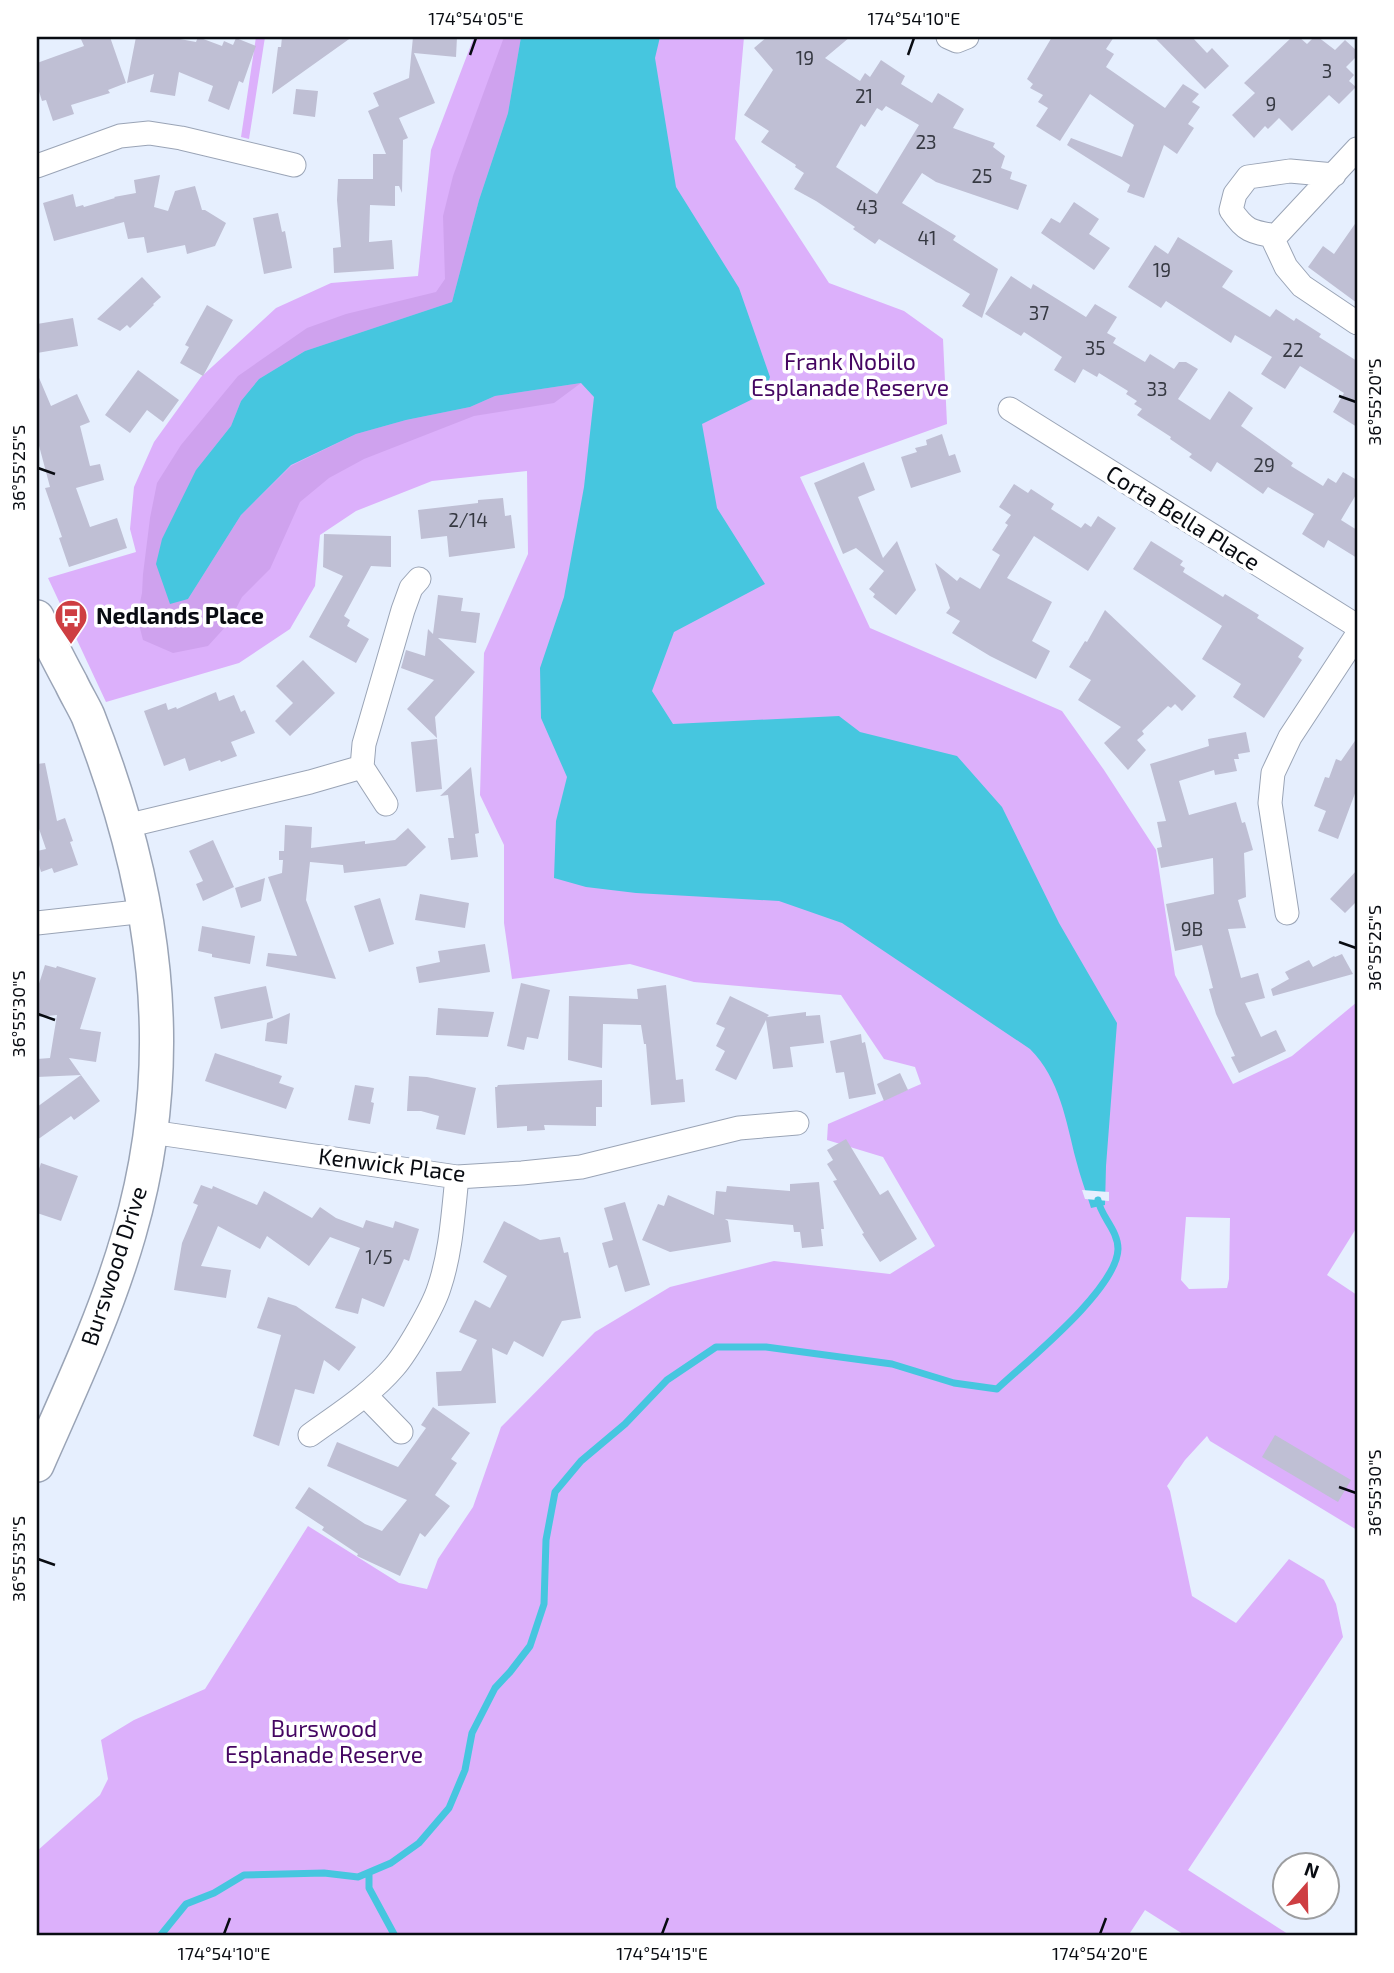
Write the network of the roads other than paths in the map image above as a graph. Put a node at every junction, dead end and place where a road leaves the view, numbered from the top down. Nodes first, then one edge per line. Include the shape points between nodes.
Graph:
1 (948, 37) edge
2 (967, 37) edge
3 (1357, 149) edge
4 (294, 165) dead end
5 (37, 166) edge
6 (1334, 174) junction
7 (1270, 235) junction
8 (1357, 323) edge
9 (1010, 409) dead end
10 (419, 579) dead end
11 (37, 617) edge
12 (1357, 626) edge
13 (1357, 635) edge
14 (362, 767) junction
15 (386, 804) dead end
16 (125, 826) junction
17 (145, 911) junction
18 (1287, 913) dead end
19 (37, 923) edge
20 (797, 1123) dead end
21 (151, 1132) junction
22 (457, 1177) junction
23 (365, 1395) junction
24 (401, 1432) dead end
25 (310, 1435) dead end
26 (37, 1465) edge

1 - 2 street via 957,41
3 - 6 street
4 - 5 street via 149,133 120,136
6 - 7 street via 1276,236
6 - 7 street via 1290,171 1248,177 1235,194 1231,210 1250,232
7 - 8 street via 1302,286
9 - 12 street, Corta Bella Place
10 - 14 street via 403,610 364,744
11 - 16 street, Burswood Drive via 87,714
13 - 18 street via 1290,737 1273,774 1270,803
14 - 15 street
14 - 16 street
16 - 17 street, Burswood Drive
17 - 19 street
17 - 21 street, Burswood Drive via 156,1018
20 - 22 street, Kenwick Place via 739,1128 581,1167
21 - 22 street, Kenwick Place
21 - 26 street, Burswood Drive via 130,1231 113,1283
22 - 23 street via 439,1290 394,1367
23 - 24 street
23 - 25 street

